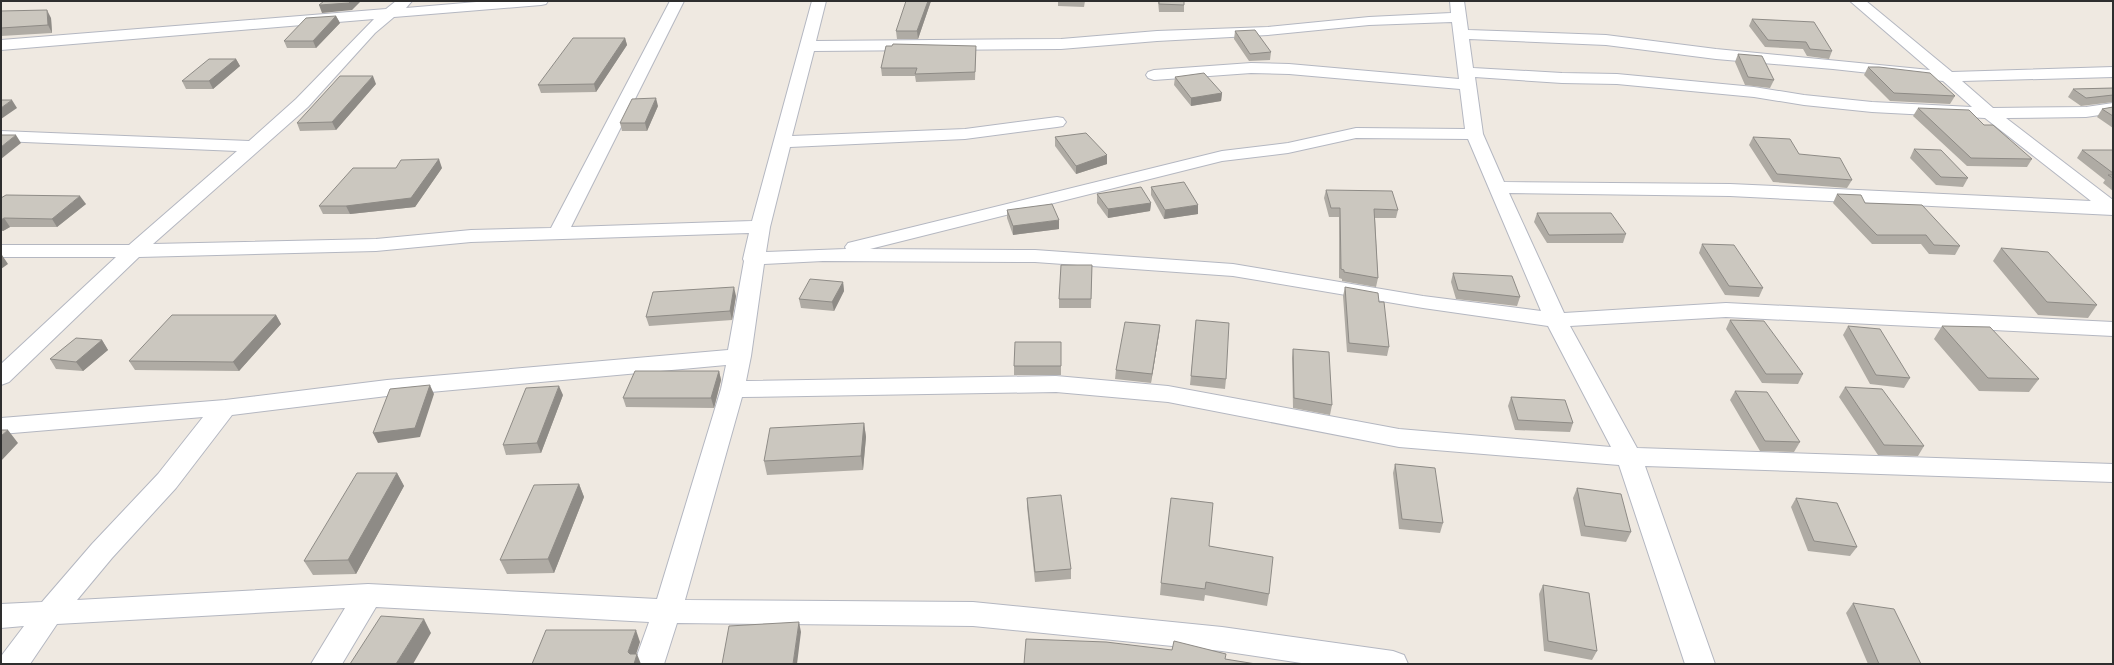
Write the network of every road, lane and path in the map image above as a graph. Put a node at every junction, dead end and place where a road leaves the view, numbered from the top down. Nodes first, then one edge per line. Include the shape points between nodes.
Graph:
1 (405, 1) edge
2 (541, 1) edge
3 (677, 1) edge
4 (819, 1) edge
5 (1857, 1) edge
6 (387, 14) junction
7 (1459, 17) edge
8 (1, 45) edge
9 (807, 46) junction
10 (2113, 72) edge
11 (1154, 75) dead end
12 (1948, 77) junction
13 (1467, 79) junction
14 (2113, 108) edge
15 (1989, 113) junction
16 (1057, 122) dead end
17 (1474, 134) junction
18 (1, 136) edge
19 (782, 142) junction
20 (253, 146) junction
21 (1497, 187) junction
22 (2112, 208) edge
23 (760, 227) junction
24 (558, 232) junction
25 (1, 251) edge
26 (134, 251) junction
27 (823, 254) junction
28 (753, 259) junction
29 (1556, 320) junction
30 (2113, 329) edge
31 (740, 356) junction
32 (1, 377) edge
33 (733, 389) junction
34 (225, 408) junction
35 (1, 426) edge
36 (1629, 456) junction
37 (2113, 473) edge
38 (368, 595) junction
39 (667, 611) junction
40 (48, 615) junction
41 (1, 616) edge
42 (12, 664) edge
43 (326, 664) edge
44 (649, 664) edge
45 (1393, 664) edge
46 (1700, 664) edge

1 - 6 street
2 - 6 street
3 - 24 street
4 - 9 street
5 - 12 street
6 - 8 street
6 - 20 street via 302,103
7 - 9 street via 1369,21 1268,31 1061,44
7 - 12 street via 1716,54
7 - 13 street
9 - 19 street
10 - 12 street
11 - 13 street via 1251,68
12 - 15 street
13 - 15 street via 1617,79 1754,92 1872,107
13 - 17 street
14 - 15 street via 2086,112
15 - 22 street
16 - 19 street via 965,134
17 - 21 street
17 - 27 street via 1356,133 1288,148 1222,156
18 - 20 street
19 - 23 street
20 - 26 street
21 - 22 street via 1730,190
21 - 29 street
23 - 24 street
23 - 28 street
24 - 26 street via 472,236 376,245
25 - 26 street
26 - 32 street
27 - 28 street
27 - 29 street via 1035,256 1233,270 1423,302
28 - 31 street
29 - 30 street via 1726,310
29 - 36 street
31 - 33 street
31 - 34 street via 387,388
33 - 36 street via 1056,384 1168,394 1399,438
33 - 39 street
34 - 35 street
34 - 40 street via 167,481 102,551
36 - 37 street
36 - 46 street
38 - 39 street
38 - 40 street
38 - 43 street
39 - 44 street
39 - 45 street via 972,614 1222,639
40 - 41 street
40 - 42 street

